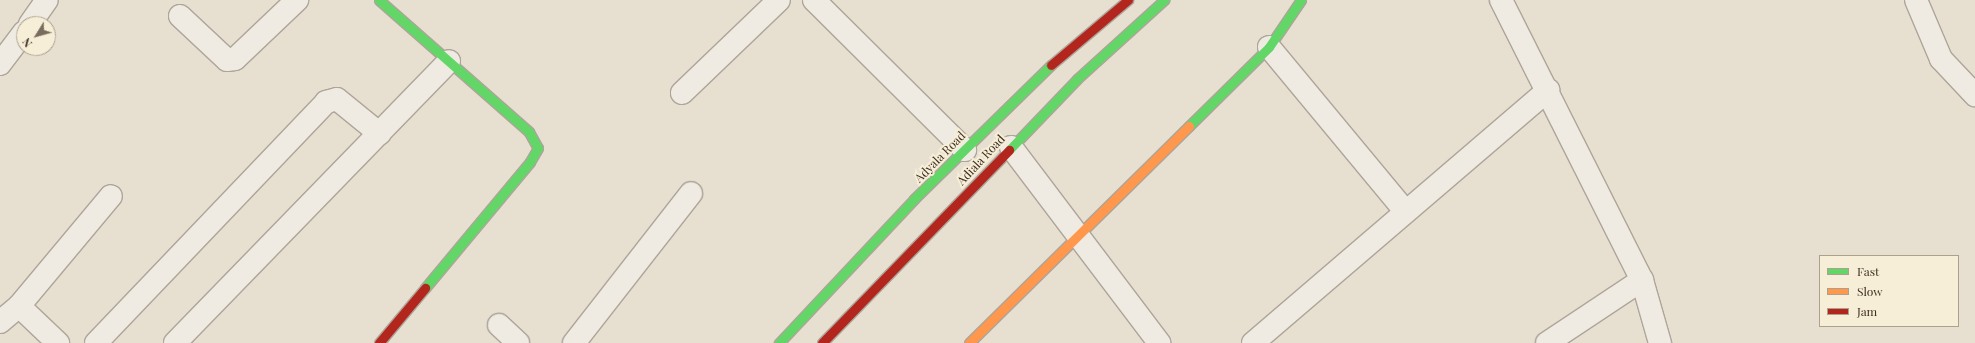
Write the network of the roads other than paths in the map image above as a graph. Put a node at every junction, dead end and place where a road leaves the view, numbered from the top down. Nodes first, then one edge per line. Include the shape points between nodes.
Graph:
1 (47, 0) edge
2 (297, 0) edge
3 (379, 0) edge
4 (779, 0) edge
5 (814, 0) edge
6 (1128, 0) edge
7 (1164, 0) edge
8 (1301, 0) edge
9 (1501, 0) edge
10 (1916, 0) edge
11 (36, 16) edge
12 (180, 16) dead end
13 (16, 43) edge
14 (1269, 47) junction
15 (449, 61) junction
16 (0, 64) edge
17 (1548, 90) junction
18 (682, 93) dead end
19 (1975, 94) edge
20 (380, 134) junction
21 (1011, 147) junction
22 (965, 150) junction
23 (691, 194) dead end
24 (111, 196) dead end
25 (1406, 212) junction
26 (1076, 237) junction
27 (1642, 280) junction
28 (19, 306) junction
29 (0, 322) edge
30 (498, 325) dead end
31 (58, 343) edge
32 (96, 343) edge
33 (175, 343) edge
34 (379, 343) edge
35 (518, 343) edge
36 (574, 343) edge
37 (779, 343) edge
38 (822, 343) edge
39 (969, 343) edge
40 (1159, 343) edge
41 (1253, 343) edge
42 (1547, 343) edge
43 (1660, 343) edge

1 - 11 street
2 - 12 street via 235,59 227,60
3 - 15 main road
4 - 18 street
5 - 22 street
6 - 22 main road, Adyala Road via 1030,83
7 - 21 main road, Adiala Road via 1077,79
8 - 14 main road
9 - 17 street
10 - 19 street via 1941,59
13 - 16 street
14 - 25 street
14 - 26 main road
15 - 20 street
15 - 34 main road via 529,132 538,148 530,162
17 - 25 street
17 - 27 street
20 - 32 street via 337,99 326,102
20 - 33 street
21 - 26 street
21 - 38 main road, Adiala Road
22 - 37 main road, Adyala Road via 914,199
23 - 36 street
24 - 28 street
25 - 41 street
26 - 39 main road
26 - 40 street
27 - 42 street
27 - 43 street
28 - 29 street
28 - 31 street
30 - 35 street

